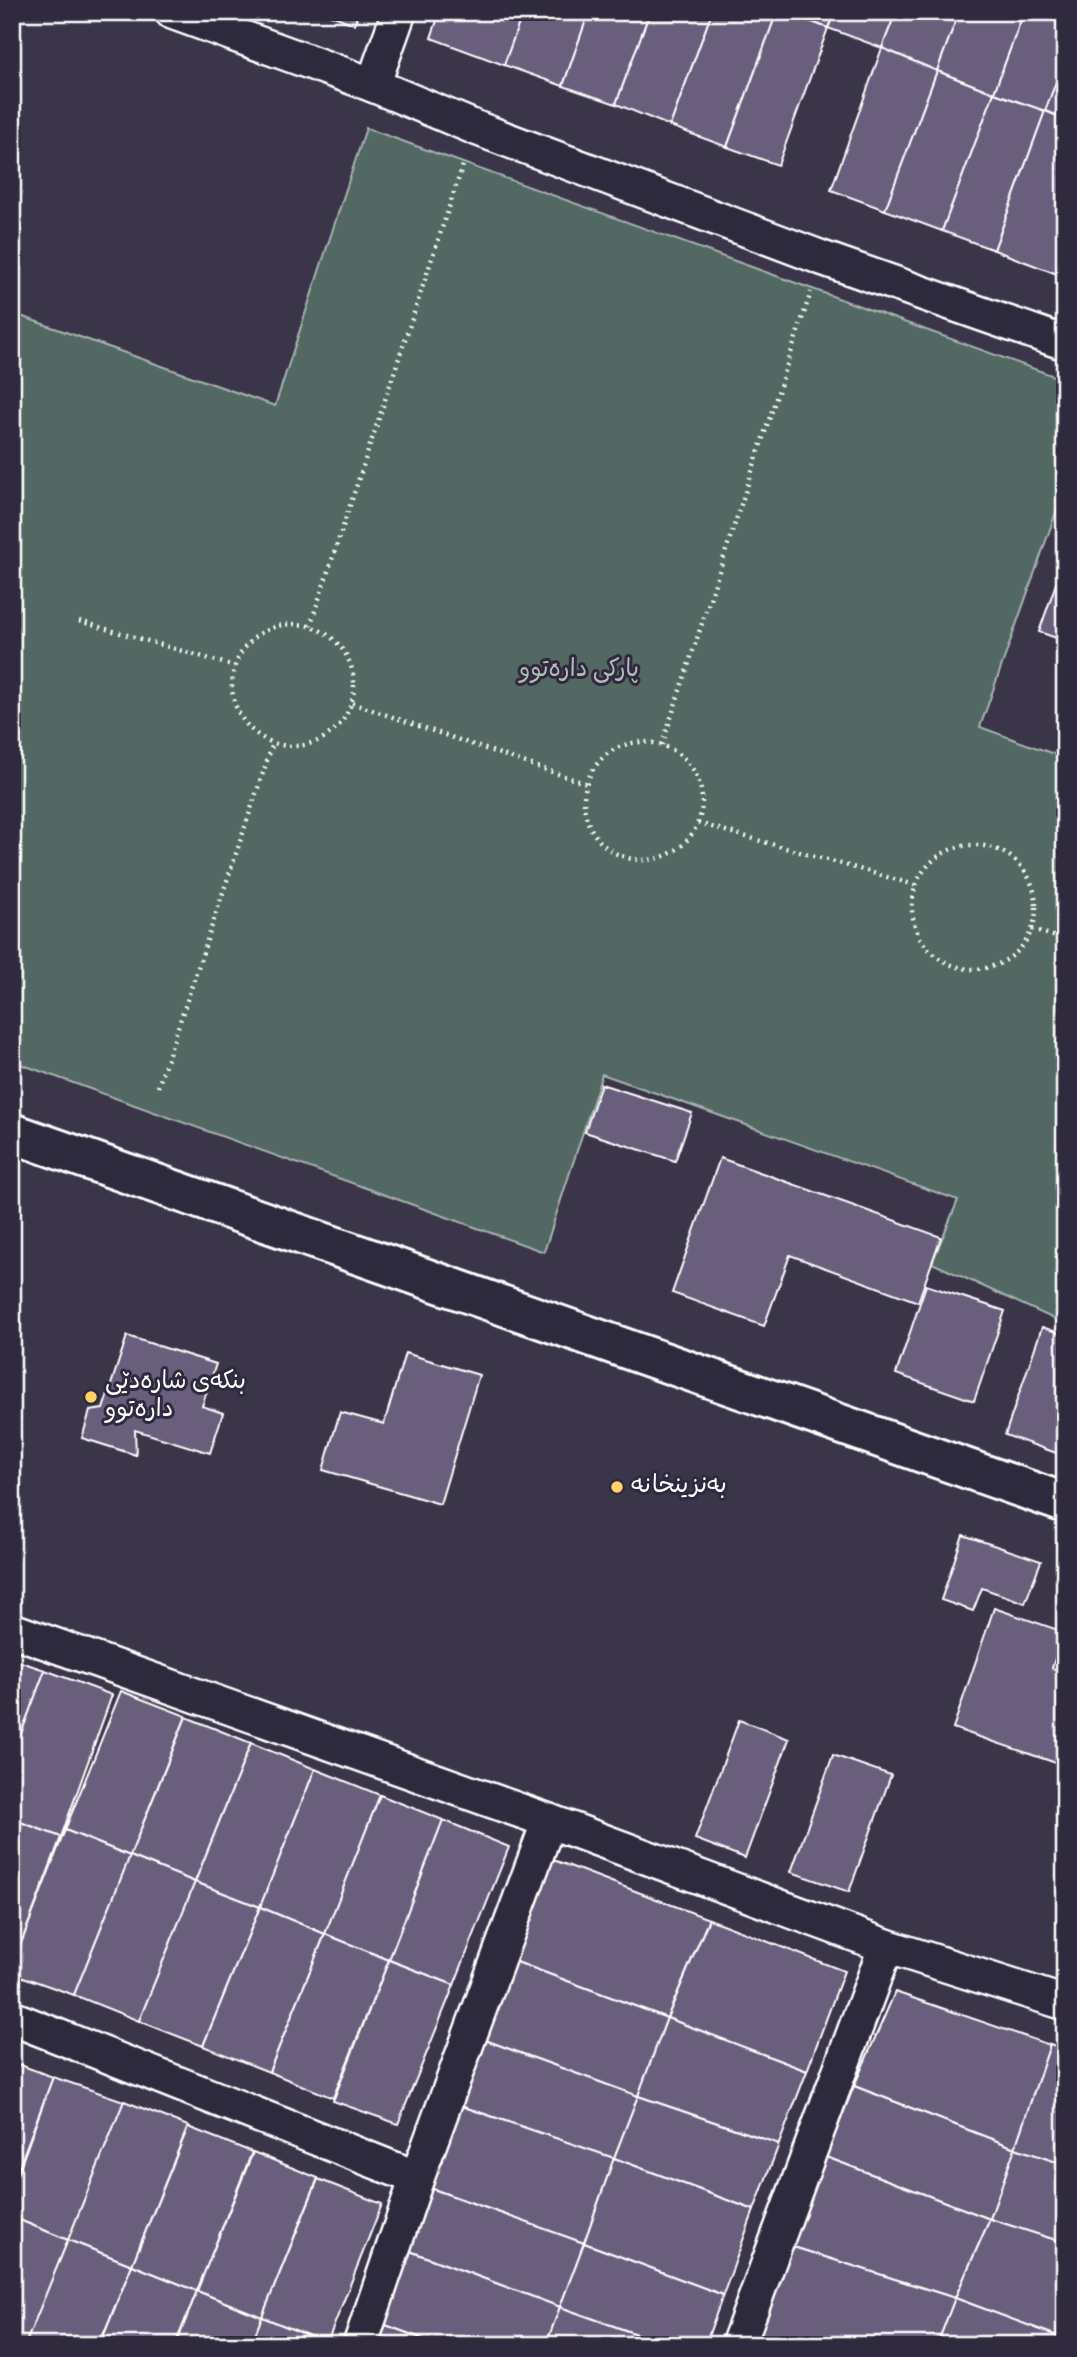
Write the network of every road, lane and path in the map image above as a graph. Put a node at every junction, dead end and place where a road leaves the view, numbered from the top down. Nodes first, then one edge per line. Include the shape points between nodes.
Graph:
1 (172, 12) edge
2 (399, 12) edge
3 (373, 85) junction
4 (475, 128) junction
5 (822, 258) junction
6 (1065, 343) edge
7 (79, 621) dead end
8 (310, 626) junction
9 (234, 666) junction
10 (352, 703) junction
11 (274, 743) junction
12 (662, 745) junction
13 (587, 784) junction
14 (698, 822) junction
15 (915, 885) junction
16 (1032, 929) junction
17 (1065, 940) edge
18 (158, 1087) dead end
19 (12, 1133) edge
20 (1065, 1503) edge
21 (12, 1630) edge
22 (549, 1821) junction
23 (886, 1946) junction
24 (1065, 2003) edge
25 (12, 2018) edge
26 (417, 2178) junction
27 (360, 2345) edge
28 (738, 2345) edge

1 - 3 street
2 - 3 street
3 - 4 street
4 - 5 street
4 - 8 path
5 - 6 street
5 - 12 path
7 - 9 path
8 - 9 path via 289,623 269,628 250,640
8 - 10 path via 328,634 342,648 351,665
9 - 11 path via 232,698 240,718
10 - 11 path via 329,734 312,743 293,747
10 - 13 path
11 - 18 path
12 - 13 path via 622,745 605,755
12 - 14 path via 679,754 700,785
13 - 14 path via 584,809 590,828 602,844 619,855 637,860 674,851
14 - 15 path
15 - 16 path via 940,854 959,846 999,850 1029,877 1036,897
15 - 16 path via 911,906 923,946 958,969 999,965 1017,953
16 - 17 path
19 - 20 street
21 - 22 street
22 - 23 street
22 - 26 street
23 - 24 street
23 - 28 street
25 - 26 street
26 - 27 street

